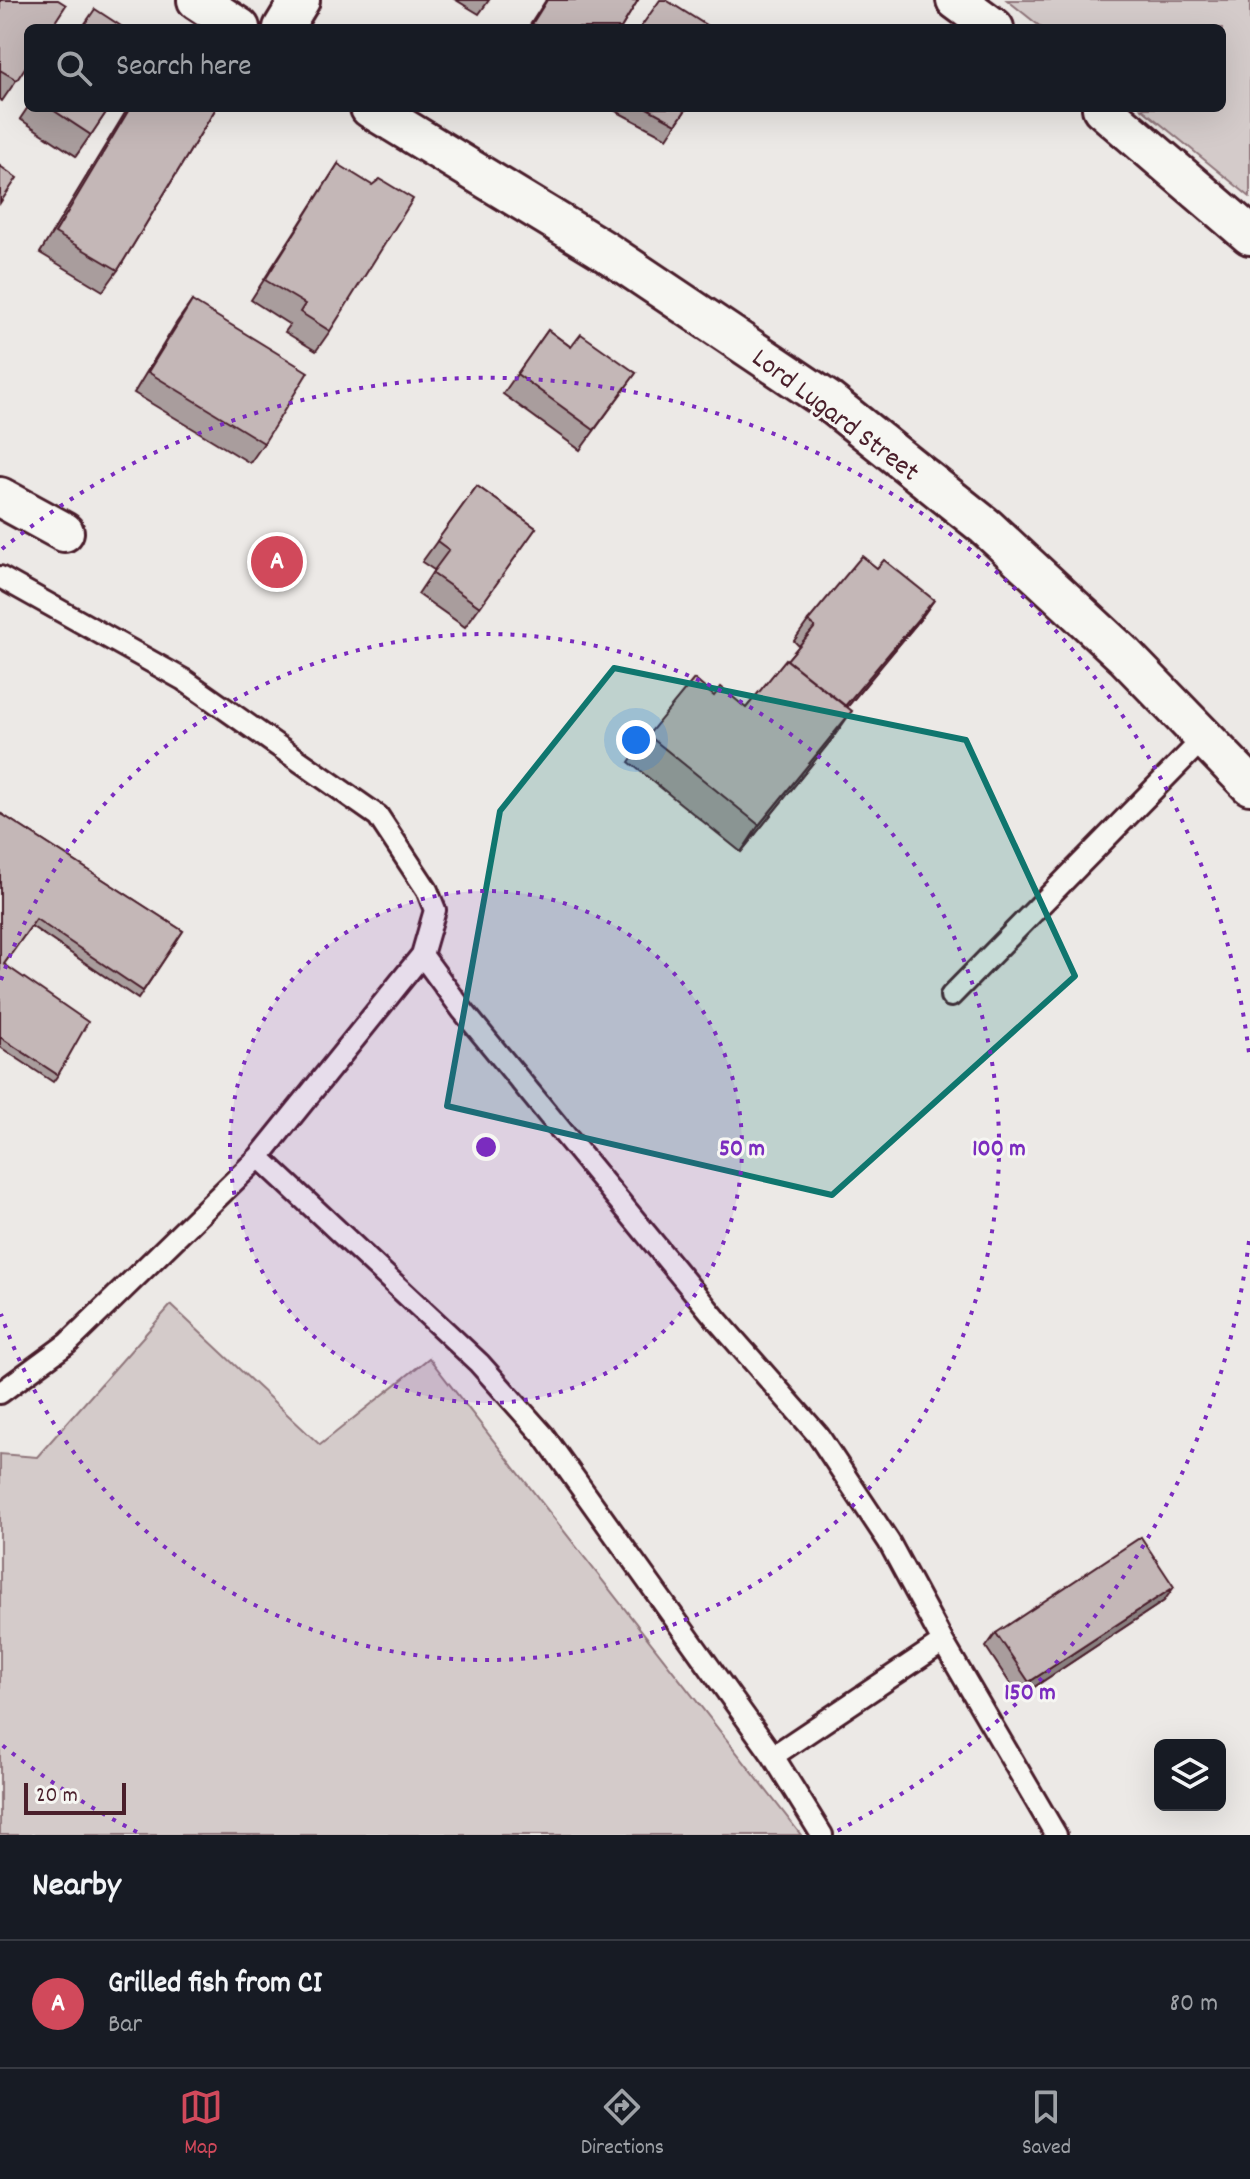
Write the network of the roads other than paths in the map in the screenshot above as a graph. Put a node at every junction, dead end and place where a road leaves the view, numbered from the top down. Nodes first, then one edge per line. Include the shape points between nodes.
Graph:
1 (197, 0) edge
2 (300, 0) edge
3 (956, 0) edge
4 (234, 24) edge
5 (285, 24) edge
6 (989, 24) edge
7 (377, 112) edge
8 (1107, 112) edge
9 (1250, 235) edge
10 (0, 497) edge
11 (64, 532) dead end
12 (0, 577) edge
13 (1204, 738) junction
14 (1250, 785) edge
15 (422, 955) junction
16 (951, 996) dead end
17 (259, 1157) junction
18 (0, 1393) edge
19 (943, 1642) junction
20 (773, 1756) junction
21 (822, 1835) edge
22 (1056, 1835) edge

1 - 4 street
2 - 5 street
3 - 6 street
7 - 13 street, Lord Lugard Street via 605,251 827,400 986,527
8 - 9 street
10 - 11 street
12 - 15 lane via 184,680 378,816 435,910
13 - 14 street, Lord Lugard Street
13 - 16 lane
15 - 17 lane
15 - 19 lane via 708,1308 818,1435 889,1542
17 - 18 lane via 68,1343
17 - 20 lane via 479,1363 544,1436
19 - 20 lane
19 - 22 lane
20 - 21 lane

